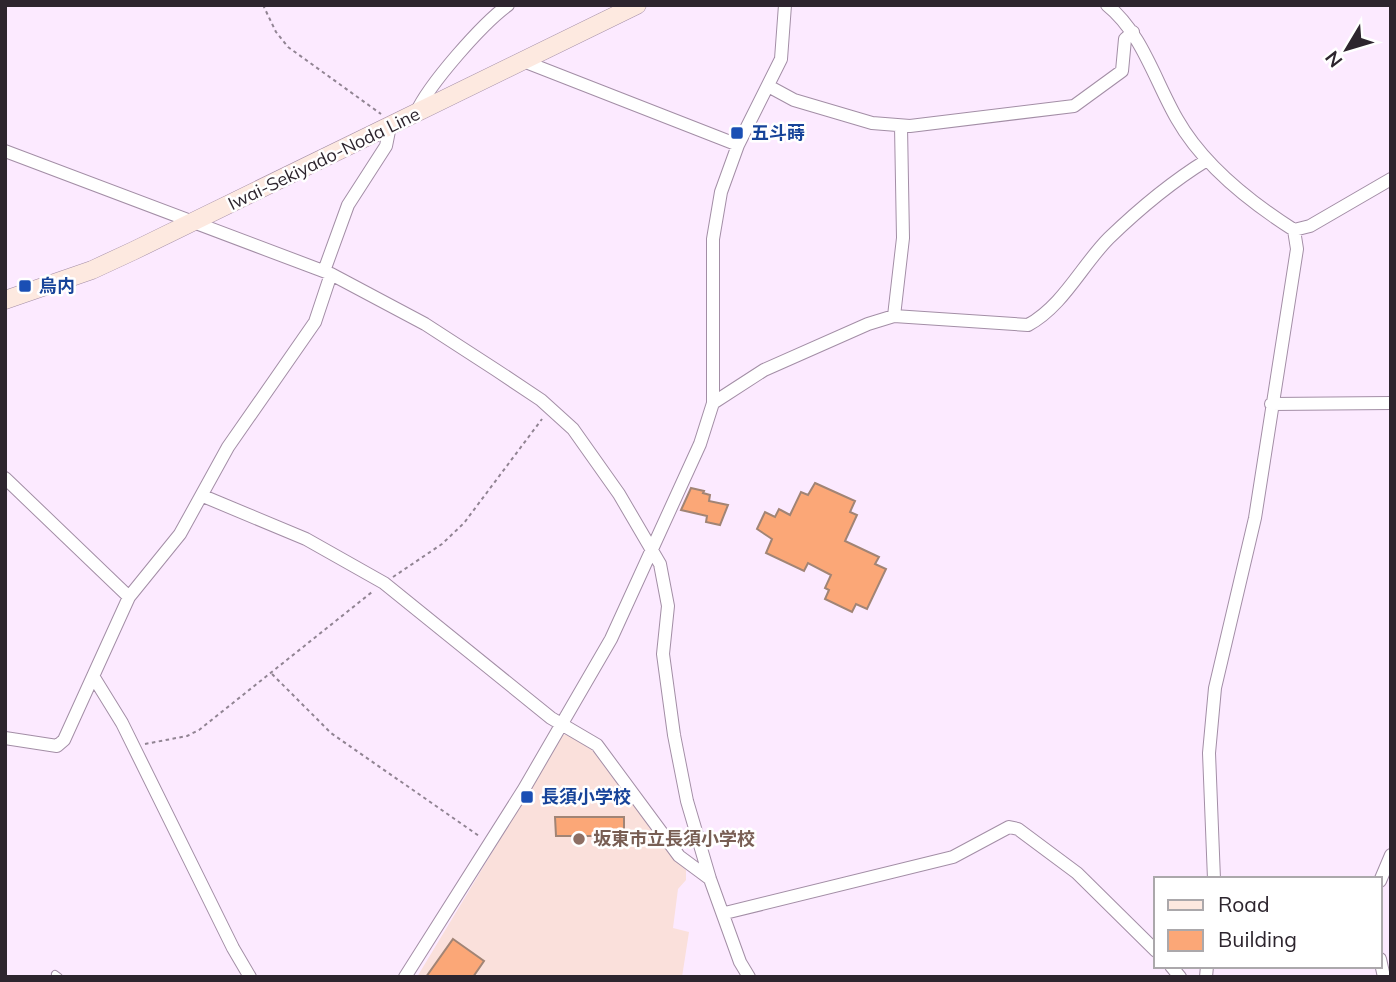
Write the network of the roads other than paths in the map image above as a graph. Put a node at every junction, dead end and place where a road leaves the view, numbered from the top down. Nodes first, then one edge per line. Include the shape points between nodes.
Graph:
1 (508, 5) edge
2 (637, 5) edge
3 (785, 5) edge
4 (1107, 5) edge
5 (1133, 32) junction
6 (523, 61) junction
7 (769, 87) junction
8 (416, 113) junction
9 (390, 126) junction
10 (901, 126) junction
11 (738, 145) junction
12 (5, 151) edge
13 (1207, 160) junction
14 (1391, 179) edge
15 (192, 224) junction
16 (1294, 230) junction
17 (327, 272) junction
18 (5, 300) edge
19 (894, 316) junction
20 (713, 403) junction
21 (1391, 403) edge
22 (1271, 404) junction
23 (5, 478) edge
24 (203, 496) junction
25 (651, 550) junction
26 (129, 597) junction
27 (93, 676) junction
28 (562, 724) junction
29 (5, 738) edge
30 (1391, 855) edge
31 (1214, 877) edge
32 (1382, 877) edge
33 (710, 879) junction
34 (725, 913) junction
35 (1154, 949) edge
36 (246, 975) edge
37 (405, 977) edge
38 (749, 977) edge

1 - 8 street via 426,95
2 - 6 main road, Iwai-Sekiyado-Noda Line
3 - 7 street via 781,59
4 - 5 street
5 - 10 street via 1125,39 1122,71 1074,106
5 - 13 street via 1177,119
6 - 8 main road, Iwai-Sekiyado-Noda Line
6 - 11 street
7 - 10 street via 794,100 872,123
7 - 11 street
8 - 9 main road, Iwai-Sekiyado-Noda Line
9 - 15 main road, Iwai-Sekiyado-Noda Line
9 - 17 street via 386,146 348,205
10 - 19 street via 903,238
11 - 20 street via 721,192 713,239
12 - 15 street
13 - 16 street
13 - 19 street via 1109,238 1052,306 1028,324
14 - 16 street via 1310,226
15 - 17 street
15 - 18 main road, Iwai-Sekiyado-Noda Line via 92,270
16 - 22 street via 1297,249
17 - 24 street via 315,322 228,447
17 - 25 street via 425,324 550,408 596,459
19 - 20 street via 764,370
20 - 25 street via 687,476
21 - 22 street
22 - 31 street via 1255,518 1216,688 1209,753
23 - 26 street
24 - 26 street via 180,534
24 - 28 street via 306,539 384,583
25 - 28 street via 611,639
25 - 33 street via 660,564 668,606 663,654 674,735
26 - 27 street
27 - 29 street via 57,746
27 - 36 street via 133,746
28 - 33 street via 597,745 679,856
28 - 37 street
30 - 32 street
33 - 34 street
34 - 35 street via 953,857 1009,827 1077,873
34 - 38 street

